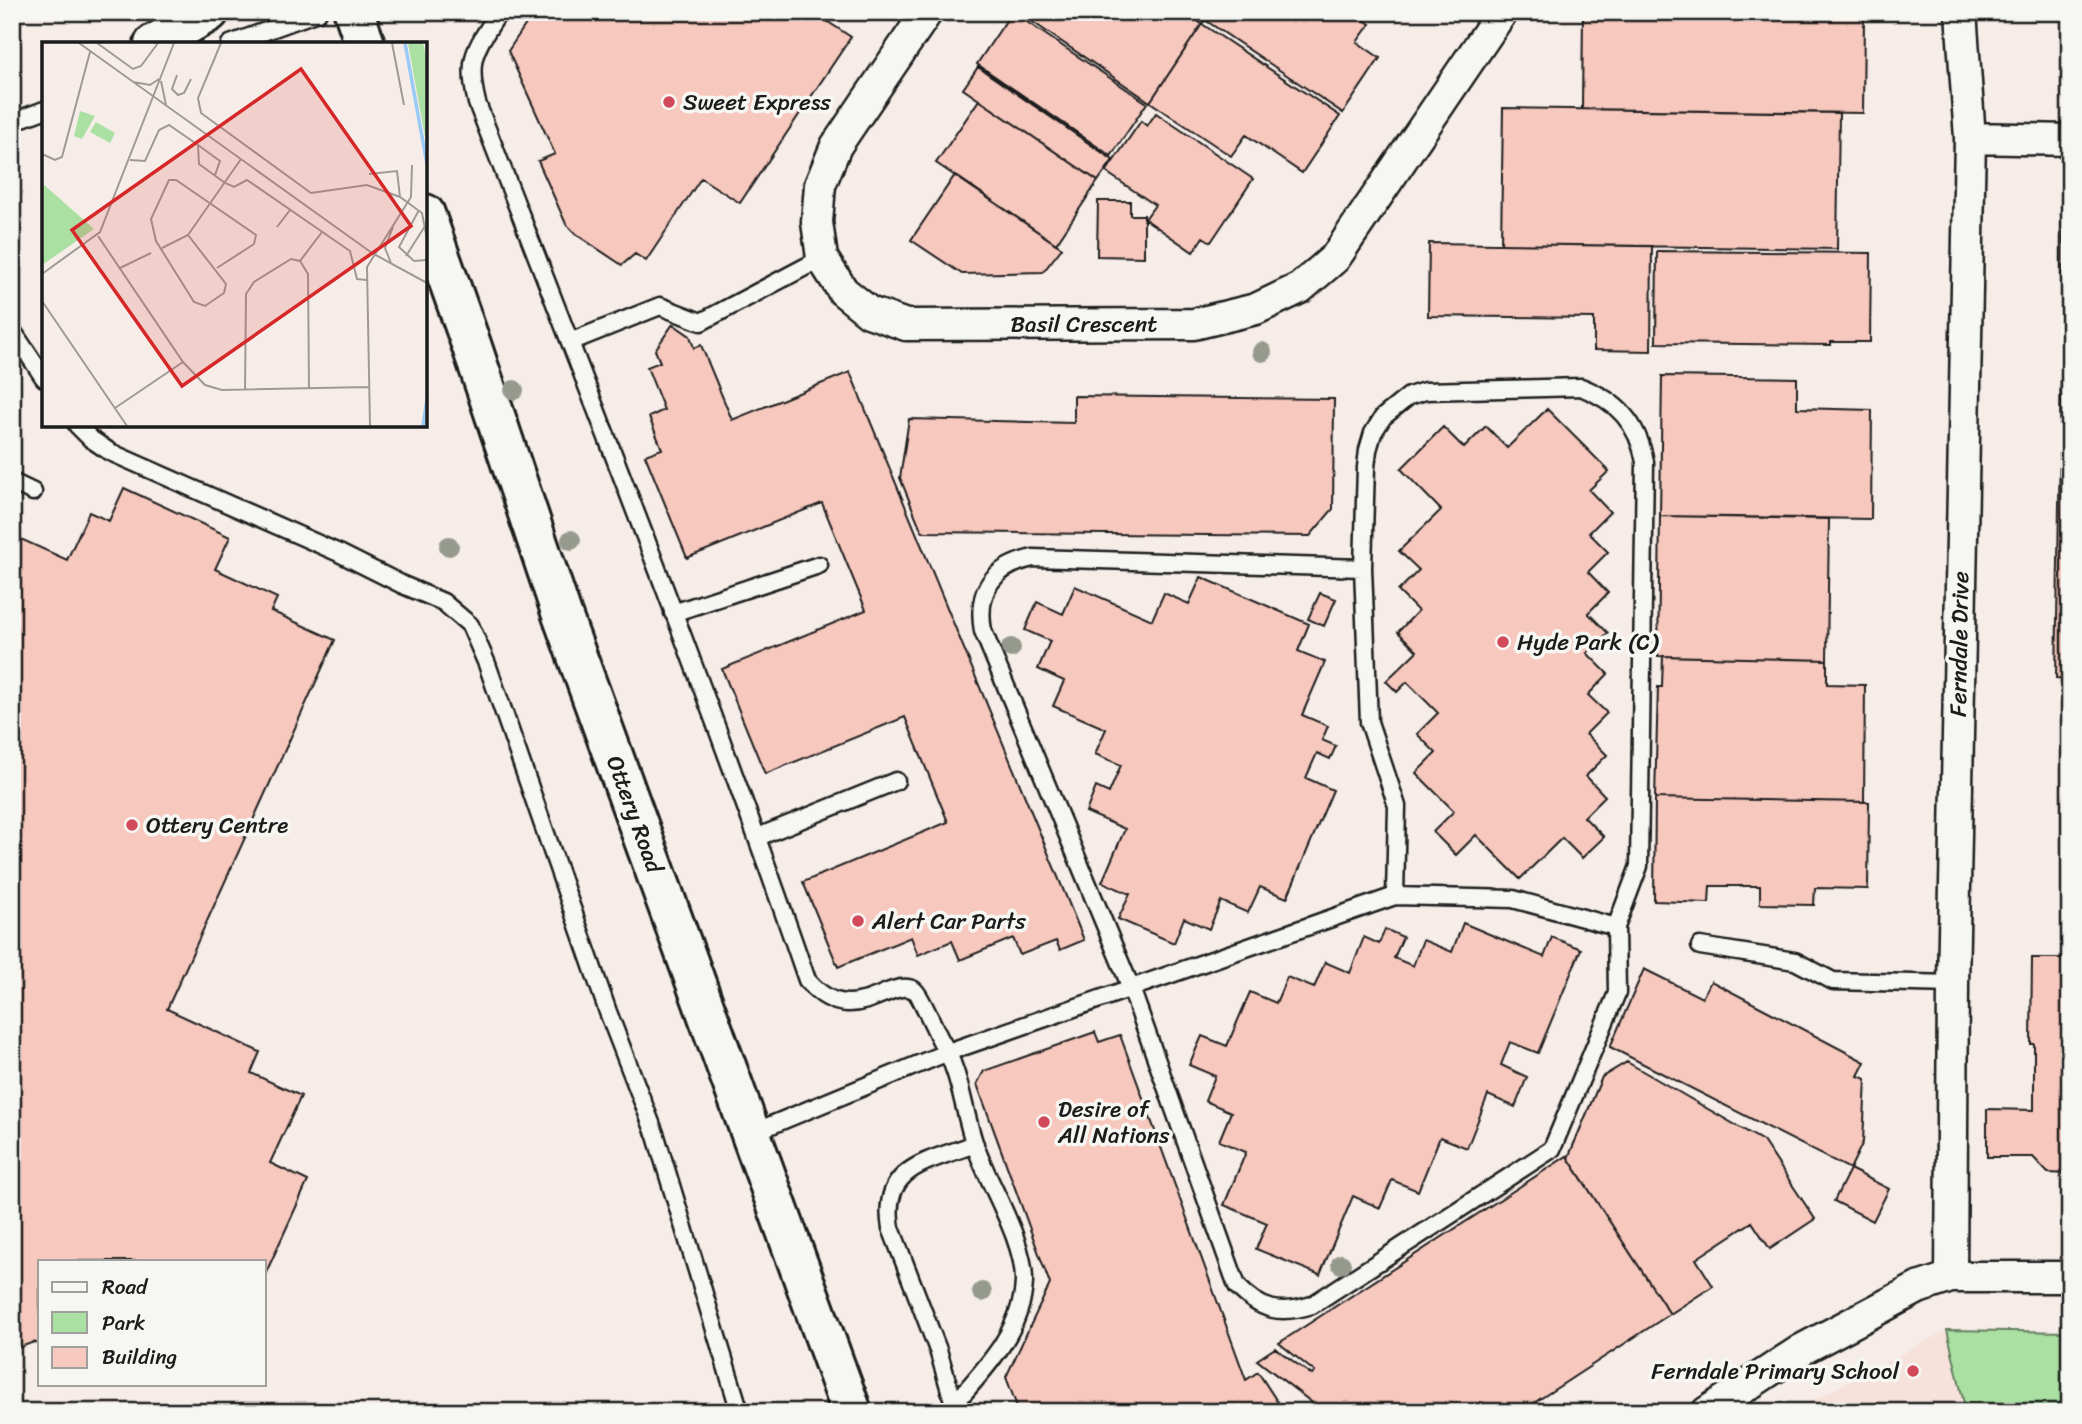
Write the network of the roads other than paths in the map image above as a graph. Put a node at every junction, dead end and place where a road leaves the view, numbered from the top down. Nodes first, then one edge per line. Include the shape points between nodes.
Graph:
1 (209, 12) edge
2 (318, 12) edge
3 (354, 12) edge
4 (499, 12) edge
5 (927, 12) edge
6 (1502, 12) edge
7 (1961, 12) edge
8 (157, 42) edge
9 (236, 42) edge
10 (364, 42) edge
11 (42, 111) edge
12 (12, 122) edge
13 (1970, 138) junction
14 (2070, 140) edge
15 (427, 220) edge
16 (822, 258) junction
17 (12, 330) edge
18 (570, 342) junction
19 (42, 375) edge
20 (79, 427) edge
21 (12, 482) edge
22 (33, 492) dead end
23 (819, 565) dead end
24 (1363, 568) junction
25 (673, 613) junction
26 (896, 781) dead end
27 (758, 837) junction
28 (1395, 896) junction
29 (1616, 927) junction
30 (1700, 946) dead end
31 (1953, 984) junction
32 (1131, 988) junction
33 (948, 1052) junction
34 (752, 1133) junction
35 (975, 1144) junction
36 (1951, 1277) junction
37 (2070, 1277) edge
38 (956, 1408) edge
39 (740, 1412) edge
40 (852, 1412) edge
41 (1707, 1412) edge

1 - 8 street
2 - 9 lane
3 - 10 street
4 - 18 lane via 472,58 471,77
5 - 16 street, Basil Crescent via 836,146 820,185 817,222
6 - 16 street, Basil Crescent via 1335,258 1300,288 1256,309 1194,324 906,325 869,312 843,290
7 - 13 street, Ferndale Drive
11 - 12 lane
13 - 14 street
13 - 31 street, Ferndale Drive
15 - 34 street, Ottery Road via 562,615
16 - 18 lane via 701,321 660,306
17 - 19 lane
18 - 25 lane
20 - 39 lane via 110,452 443,602 470,625 656,1136
21 - 22 lane
23 - 25 lane
24 - 28 lane via 1369,722 1397,806
24 - 29 lane via 1367,450 1383,417 1409,396 1425,391 1581,387 1599,394 1627,417 1645,461 1640,866
24 - 32 lane via 1033,558 1005,568 986,590 981,603 983,631
25 - 27 lane
26 - 27 lane
27 - 33 lane via 807,980 814,988 847,1003 860,1003 900,988 913,989
28 - 29 lane via 1513,899
28 - 32 lane
29 - 32 lane via 1618,993 1552,1149 1312,1305 1295,1310 1277,1311 1260,1305 1237,1286
30 - 31 lane via 1795,961 1833,981
31 - 36 street, Ferndale Drive
32 - 33 lane
33 - 34 lane
33 - 35 lane
34 - 40 street, Ottery Road
35 - 38 lane via 1020,1254 1024,1281 1018,1312 998,1354
35 - 38 lane via 914,1167 898,1179 888,1210
36 - 37 street
36 - 41 street via 1908,1294 1801,1350

